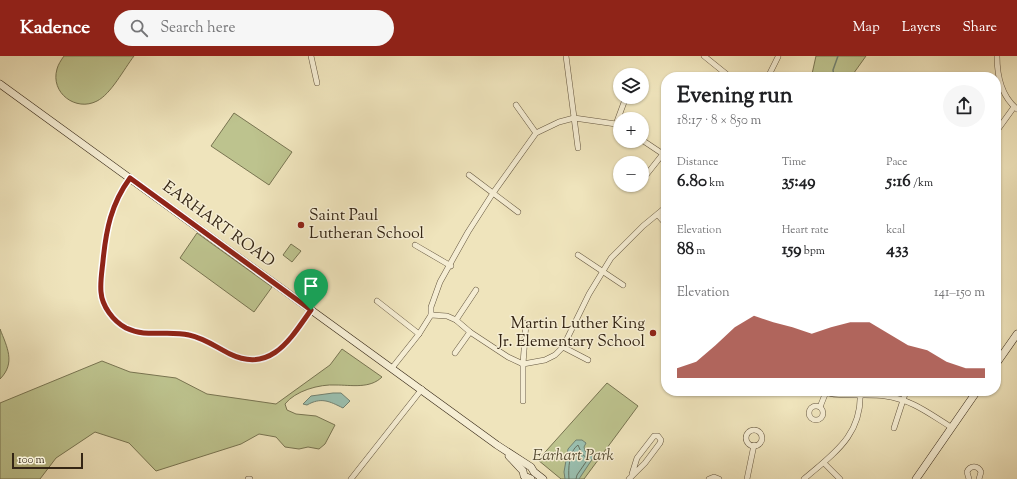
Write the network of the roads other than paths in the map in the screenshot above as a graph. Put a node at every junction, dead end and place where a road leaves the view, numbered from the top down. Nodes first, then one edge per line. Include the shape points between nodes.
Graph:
1 (311, 56) edge
2 (566, 56) edge
3 (704, 56) edge
4 (997, 56) edge
5 (778, 57) dead end
6 (724, 72) edge
7 (770, 72) edge
8 (997, 72) edge
9 (317, 83) dead end
10 (0, 84) edge
11 (1001, 86) edge
12 (516, 105) dead end
13 (1016, 108) edge
14 (574, 118) junction
15 (613, 124) edge
16 (1001, 126) edge
17 (536, 133) junction
18 (649, 144) edge
19 (578, 148) dead end
20 (661, 151) edge
21 (661, 158) edge
22 (649, 172) edge
23 (469, 175) dead end
24 (130, 178) junction
25 (493, 193) junction
26 (518, 212) dead end
27 (661, 212) edge
28 (658, 215) junction
29 (661, 218) edge
30 (415, 245) dead end
31 (578, 255) dead end
32 (451, 266) junction
33 (602, 272) junction
34 (623, 285) dead end
35 (476, 290) dead end
36 (377, 301) dead end
37 (311, 310) junction
38 (431, 315) junction
39 (456, 320) junction
40 (526, 323) dead end
41 (470, 332) junction
42 (419, 334) junction
43 (1017, 334) edge
44 (563, 347) junction
45 (455, 353) dead end
46 (1001, 357) edge
47 (588, 360) dead end
48 (523, 364) junction
49 (392, 368) junction
50 (422, 389) junction
51 (823, 396) edge
52 (859, 396) edge
53 (883, 396) edge
54 (905, 396) edge
55 (973, 396) edge
56 (904, 400) junction
57 (523, 401) dead end
58 (820, 407) dead end
59 (894, 428) dead end
60 (951, 428) junction
61 (754, 445) dead end
62 (824, 463) junction
63 (527, 475) edge
64 (630, 477) edge
65 (351, 479) edge
66 (543, 479) edge
67 (709, 479) edge
68 (719, 479) edge
69 (748, 479) edge
70 (804, 479) edge
71 (840, 479) edge
72 (916, 479) edge
73 (968, 479) edge
74 (979, 479) edge

1 - 9 street
2 - 14 street
3 - 6 street
4 - 8 street
5 - 7 street
10 - 24 street, EARHART ROAD
11 - 13 street
12 - 17 street
13 - 16 street
14 - 15 street
14 - 17 street
14 - 19 street
17 - 25 street
18 - 20 street
21 - 22 street
23 - 25 street
24 - 37 street, EARHART ROAD
24 - 37 street via 119,194 108,222 101,279 105,306 120,324 146,334 173,333 194,336 231,354 252,359 267,357 280,350
25 - 26 street
25 - 32 street via 468,232
27 - 28 street
28 - 29 street
28 - 33 street via 622,246
30 - 32 street
31 - 33 street
32 - 38 street via 440,282 431,307
33 - 34 street
33 - 44 street
35 - 39 street
36 - 42 street
37 - 49 street, EARHART ROAD
38 - 39 street via 447,316
38 - 42 street
39 - 41 street
40 - 48 street
41 - 45 street
41 - 48 street
42 - 49 street
43 - 46 street
44 - 47 street
44 - 48 street via 545,360
48 - 57 street
49 - 50 street, EARHART ROAD
50 - 63 street, EARHART ROAD via 497,445
50 - 65 street
51 - 58 street
52 - 62 street via 854,426 848,439
53 - 56 street
54 - 56 street
55 - 60 street
56 - 59 street
56 - 60 street via 929,412
60 - 72 street
61 - 69 street
62 - 70 street
62 - 71 street
63 - 66 street, EARHART ROAD
64 - 64 street via 660,443 658,436 654,436 637,458
67 - 68 street
73 - 74 street via 967,472 974,466 981,472

